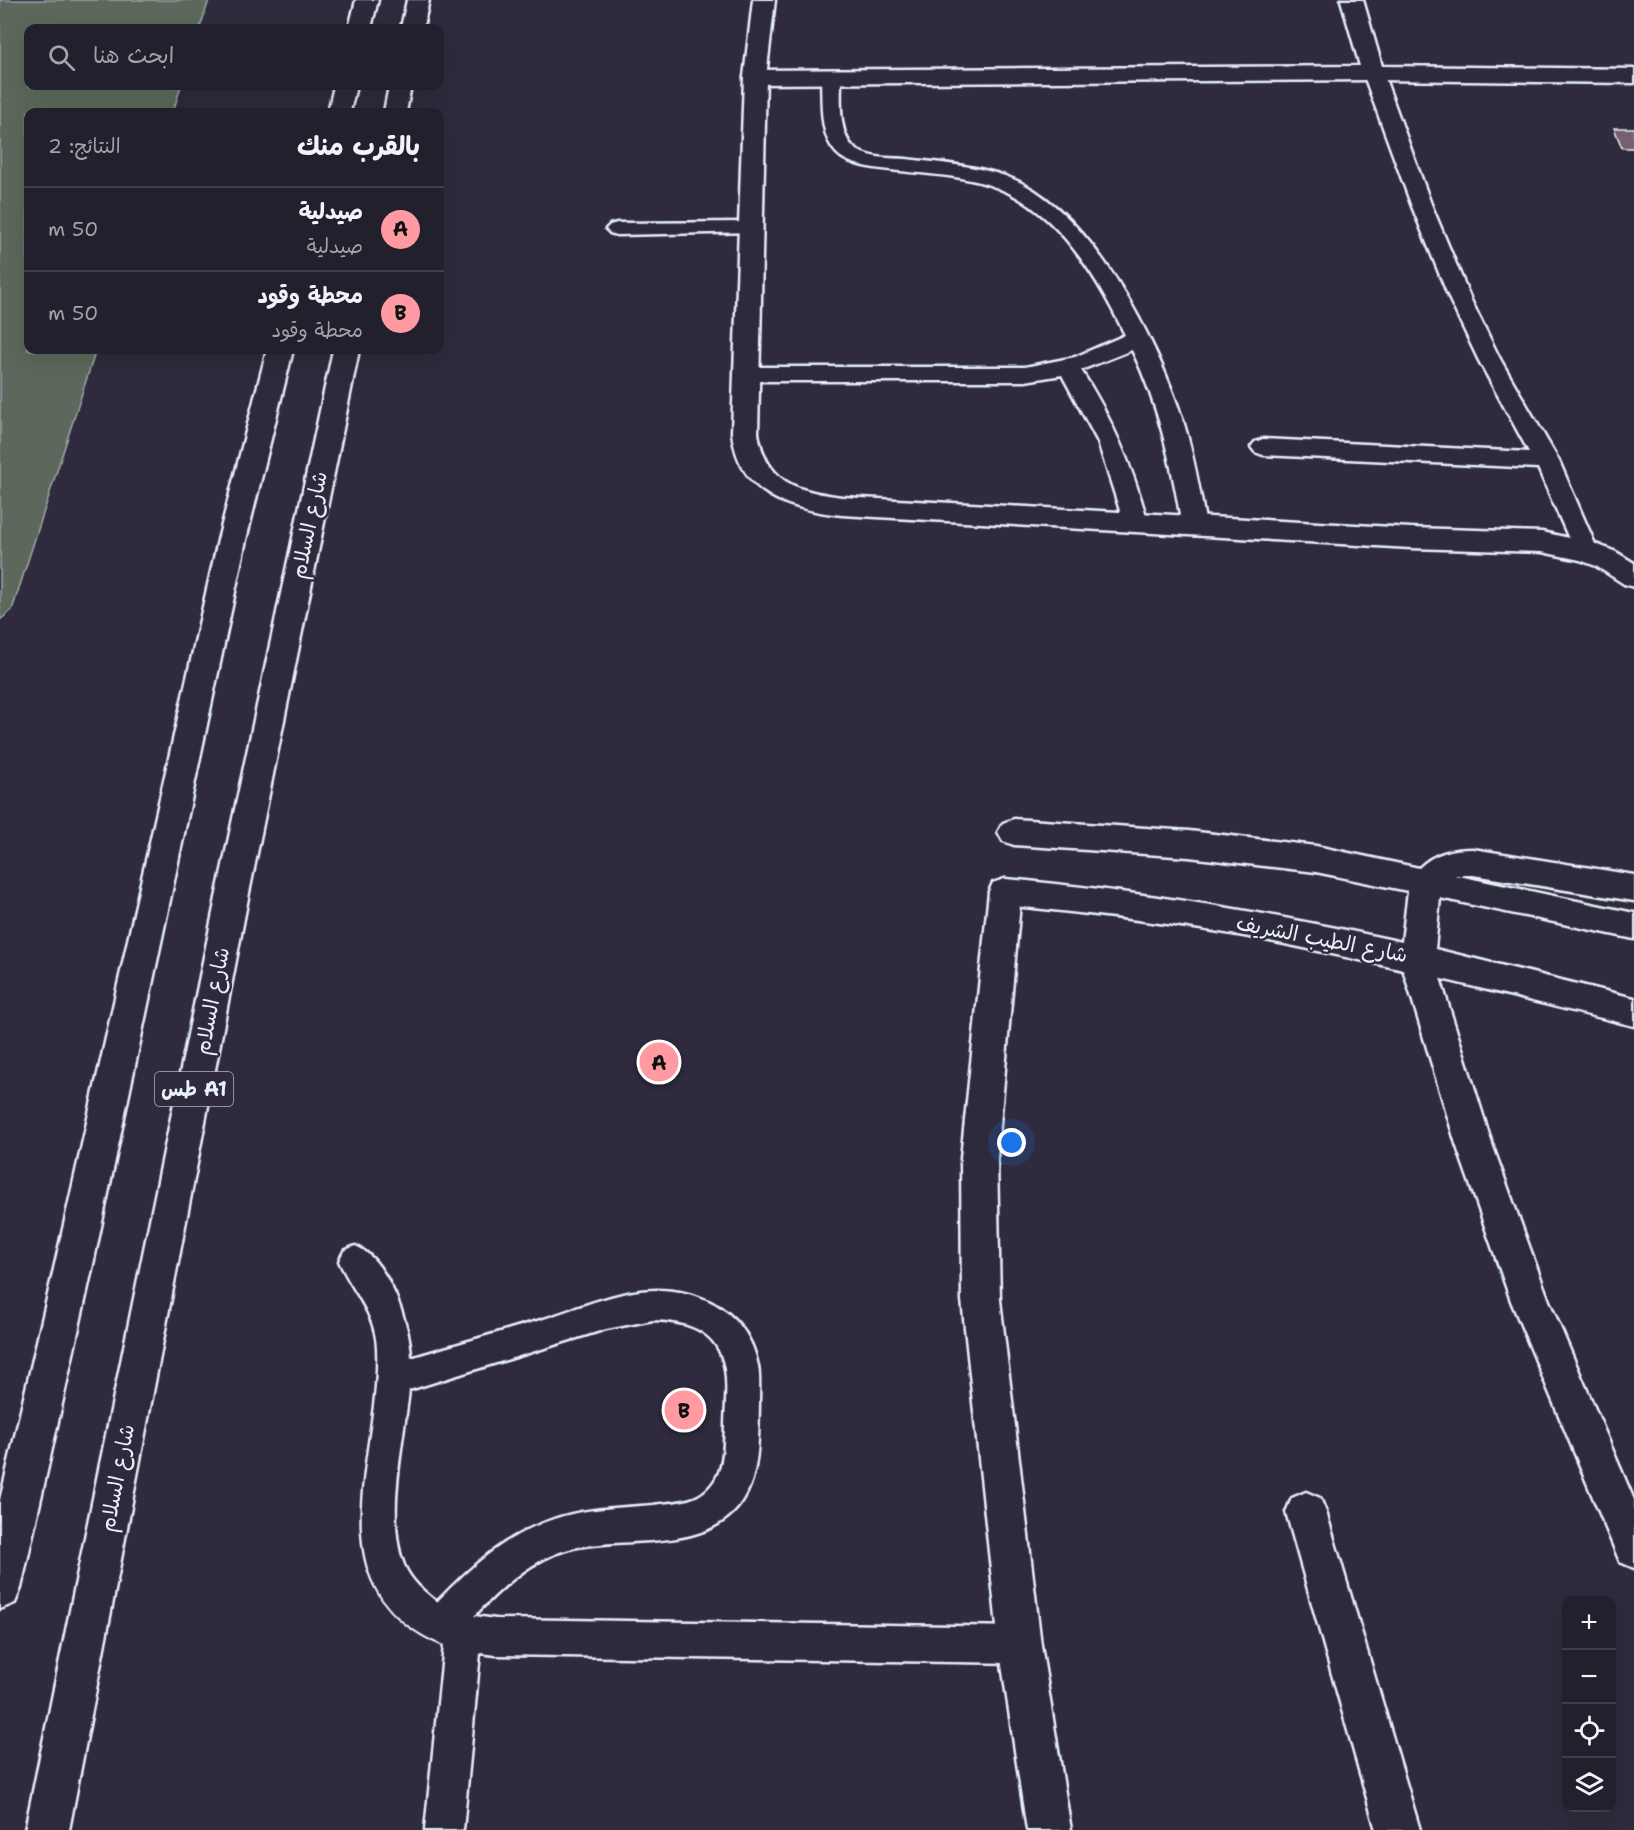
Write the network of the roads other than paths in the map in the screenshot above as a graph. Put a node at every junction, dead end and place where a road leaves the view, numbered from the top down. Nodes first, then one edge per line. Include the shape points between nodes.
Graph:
1 (367, 0) edge
2 (418, 0) edge
3 (764, 0) edge
4 (1352, 0) edge
5 (361, 24) edge
6 (413, 24) edge
7 (1373, 73) junction
8 (1634, 76) edge
9 (755, 77) junction
10 (831, 77) junction
11 (344, 90) edge
12 (399, 90) edge
13 (340, 108) edge
14 (396, 108) edge
15 (750, 228) junction
16 (617, 229) dead end
17 (1138, 337) junction
18 (279, 354) edge
19 (345, 354) edge
20 (1069, 368) junction
21 (747, 374) junction
22 (1263, 447) dead end
23 (1547, 461) junction
24 (1136, 523) junction
25 (1194, 526) junction
26 (1586, 551) junction
27 (1634, 576) edge
28 (1014, 832) dead end
29 (1426, 881) junction
30 (1634, 888) edge
31 (1634, 926) edge
32 (1417, 958) junction
33 (1634, 1012) edge
34 (355, 1261) dead end
35 (394, 1378) junction
36 (1306, 1512) dead end
37 (1634, 1548) edge
38 (0, 1588) edge
39 (452, 1629) junction
40 (1020, 1645) junction
41 (47, 1830) edge
42 (444, 1830) edge
43 (1049, 1830) edge
44 (1398, 1830) edge

1 - 5 main road
2 - 6 main road
3 - 9 main road
4 - 7 main road
7 - 8 main road
7 - 10 main road
7 - 23 lane via 1474,331
9 - 10 main road
9 - 15 main road
10 - 17 lane via 836,140 847,153 866,161 977,175 1033,198 1051,210 1087,254
11 - 13 main road
12 - 14 main road
15 - 16 lane
15 - 21 main road
17 - 20 lane via 1108,354
17 - 25 lane via 1172,417
18 - 38 main road via 232,540
19 - 41 main road, شارع السلام / طس A1
20 - 21 lane via 1002,375
20 - 24 lane via 1104,426 1128,489
21 - 24 main road via 746,446 750,460 769,483 802,500 842,506
22 - 23 lane
23 - 26 lane via 1569,504
24 - 25 main road
25 - 26 main road via 1542,542
26 - 27 main road
28 - 29 main road via 1189,844 1316,860
29 - 30 main road via 1440,867 1473,862
29 - 31 main road
29 - 32 main road
32 - 33 main road, شارع الطيب الشريف
32 - 37 main road via 1474,1144 1530,1301
32 - 40 main road, شارع الطيب الشريف via 1186,913 1005,892 979,1158 981,1300
34 - 35 lane via 386,1314 394,1346
35 - 39 lane via 379,1490 382,1556 402,1598 419,1614
35 - 39 lane via 663,1303 686,1306 724,1329 743,1368 738,1471 729,1491 714,1506 695,1516 600,1525 540,1542 486,1577
36 - 44 main road
39 - 40 lane via 496,1637
39 - 42 lane
40 - 43 main road

